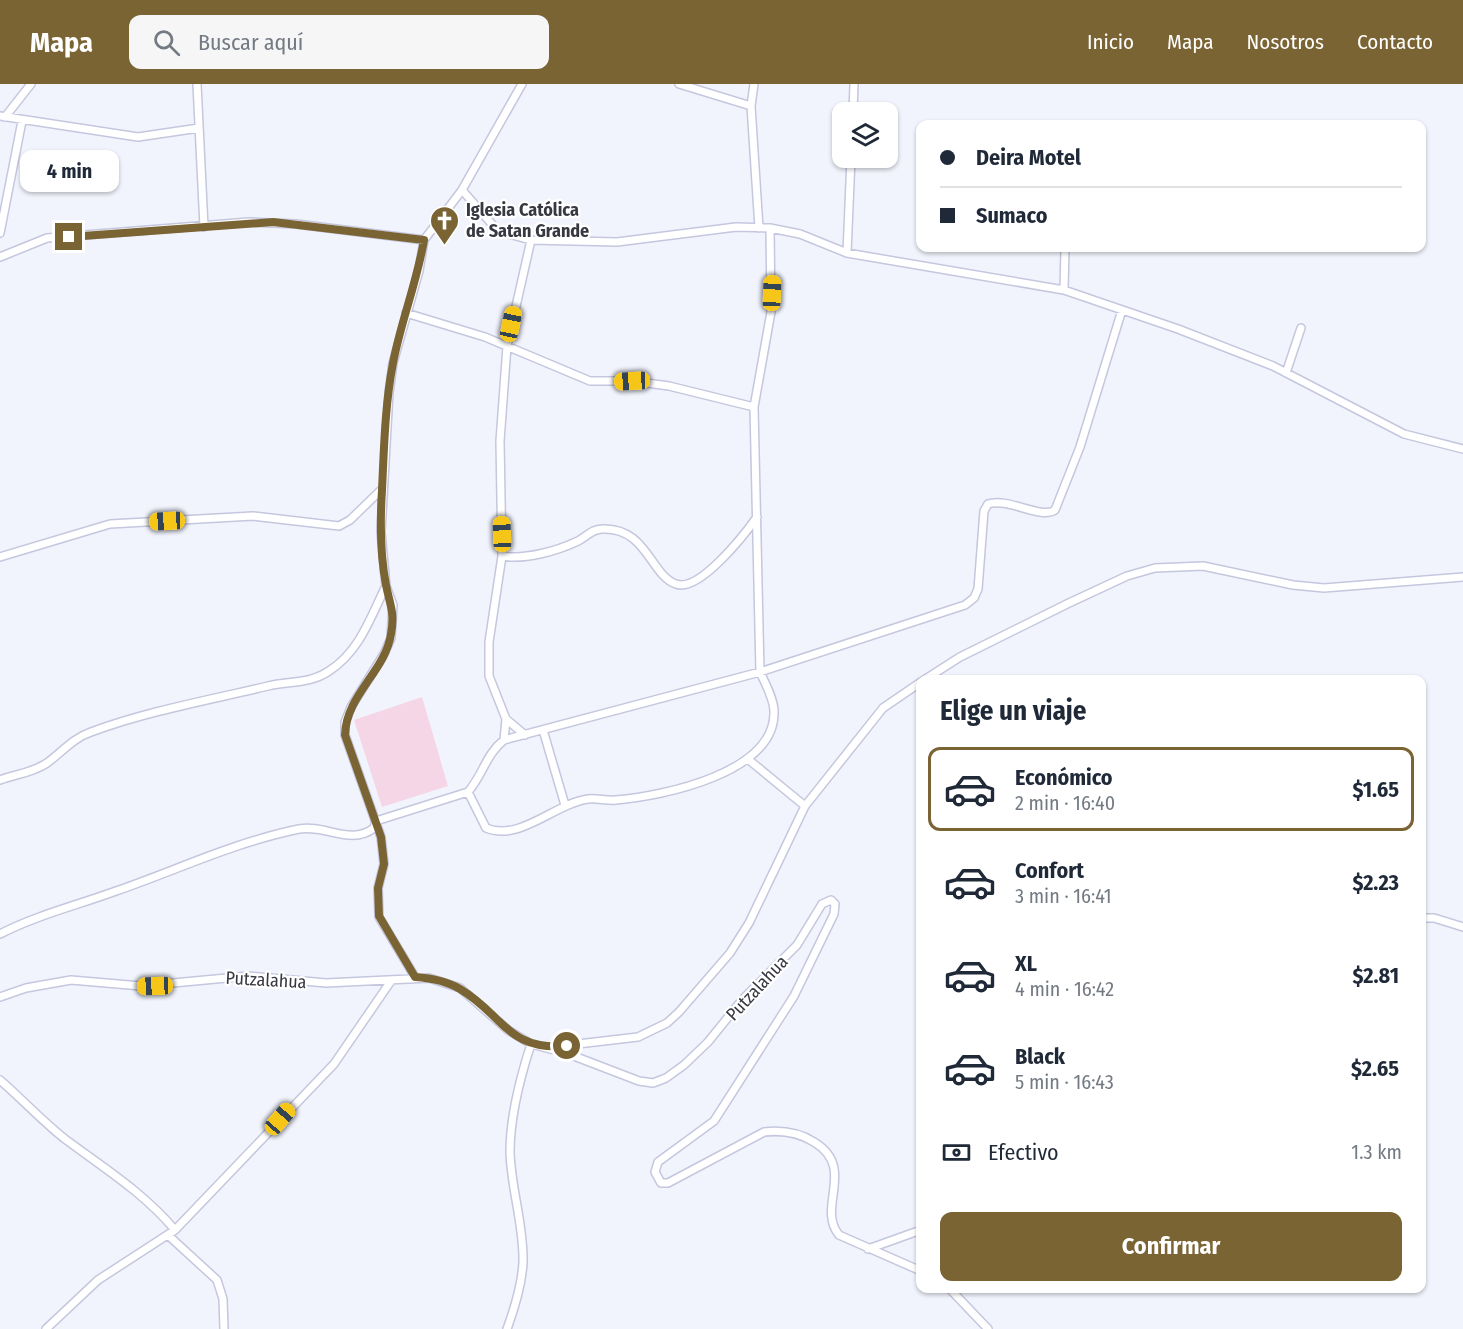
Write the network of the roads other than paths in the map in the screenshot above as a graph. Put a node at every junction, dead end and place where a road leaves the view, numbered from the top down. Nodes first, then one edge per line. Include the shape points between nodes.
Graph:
1 (31, 84) edge
2 (197, 84) edge
3 (522, 84) edge
4 (679, 84) edge
5 (754, 84) edge
6 (854, 84) edge
7 (853, 102) edge
8 (751, 106) junction
9 (2, 116) edge
10 (22, 121) junction
11 (199, 128) junction
12 (851, 168) edge
13 (462, 190) junction
14 (204, 227) junction
15 (759, 228) junction
16 (770, 228) junction
17 (0, 233) edge
18 (424, 240) junction
19 (531, 240) junction
20 (1065, 252) edge
21 (847, 253) junction
22 (0, 257) edge
23 (1064, 290) junction
24 (1122, 310) junction
25 (406, 313) junction
26 (1301, 328) dead end
27 (507, 345) junction
28 (1286, 373) junction
29 (754, 407) junction
30 (1463, 449) edge
31 (382, 489) junction
32 (757, 517) junction
33 (0, 556) edge
34 (502, 556) junction
35 (1463, 577) edge
36 (386, 586) junction
37 (760, 672) junction
38 (931, 675) edge
39 (916, 685) edge
40 (506, 720) junction
41 (543, 730) junction
42 (525, 735) junction
43 (504, 740) junction
44 (749, 760) junction
45 (0, 780) edge
46 (468, 792) junction
47 (565, 805) junction
48 (805, 806) junction
49 (376, 821) junction
50 (1426, 918) edge
51 (1463, 927) edge
52 (0, 934) edge
53 (415, 977) junction
54 (392, 981) junction
55 (0, 997) edge
56 (531, 1044) junction
57 (546, 1048) junction
58 (0, 1080) edge
59 (916, 1232) edge
60 (172, 1233) junction
61 (868, 1249) junction
62 (916, 1269) edge
63 (954, 1293) edge
64 (46, 1329) edge
65 (224, 1329) edge
66 (507, 1329) edge
67 (988, 1329) edge

1 - 9 street
2 - 11 street
3 - 13 street
4 - 8 street
5 - 8 street
6 - 7 street
8 - 15 street
9 - 10 street
10 - 11 street via 138,137
10 - 17 street
11 - 14 street
12 - 21 street
13 - 18 street
13 - 19 street via 498,231
14 - 18 street via 273,222
14 - 22 street via 47,238
15 - 16 street
15 - 19 street via 736,227 617,242
16 - 21 street via 800,234
16 - 29 street via 771,312
18 - 25 street
19 - 27 street
20 - 23 street
21 - 23 street
23 - 24 street
24 - 28 street
24 - 37 street via 1080,447 1055,510 1045,513 999,500 987,504 974,598 965,605 909,625
25 - 27 street
25 - 31 street via 393,363
26 - 28 street
27 - 29 street via 590,381 669,386
27 - 34 street via 500,441
28 - 30 street via 1383,426
29 - 32 street
31 - 33 street via 339,526 253,516 110,524
31 - 36 street
32 - 34 street via 718,562 685,585 669,580 636,540 605,528 572,544 522,557
32 - 37 street
34 - 40 street via 488,660 489,676
35 - 38 street via 1324,588 1203,566 1155,568 1127,576 1069,603
36 - 45 street via 357,646 343,661 314,680 232,694 91,732 76,738 47,763
36 - 49 street via 393,605 391,638 345,722 345,735
37 - 41 street
37 - 44 street via 775,709 773,724
39 - 48 street via 883,708
40 - 42 street
40 - 43 street
41 - 42 street
41 - 47 street
42 - 43 street
43 - 46 street via 488,756 479,779
44 - 47 street via 698,783 614,801 589,799
44 - 48 street
46 - 47 street via 486,828 497,832 508,832
46 - 49 street
48 - 57 street via 749,923 730,953 667,1023 629,1039
49 - 52 street via 374,828 362,835 302,828 251,842
49 - 53 street via 383,852 379,916
50 - 51 street
53 - 54 street, Putzalahua
53 - 56 street, Putzalahua via 460,988 507,1030
54 - 55 street, Putzalahua via 292,982 248,976 141,986 71,980 26,987
54 - 60 street via 334,1064
56 - 57 street, Putzalahua
56 - 66 street via 516,1100 510,1149 523,1260 517,1302
57 - 61 street, Putzalahua via 639,1081 653,1083 666,1078 708,1042 742,999 797,945 822,904 831,900 835,910 818,950 742,1079 714,1121 658,1162 656,1172 661,1183 668,1183 764,1131 801,1135 818,1144 834,1164 832,1216 836,1231
58 - 60 street via 63,1137 160,1212
59 - 61 street
60 - 64 street via 98,1280
60 - 65 street via 217,1280 223,1299
61 - 62 street, Putzalahua
63 - 67 street

